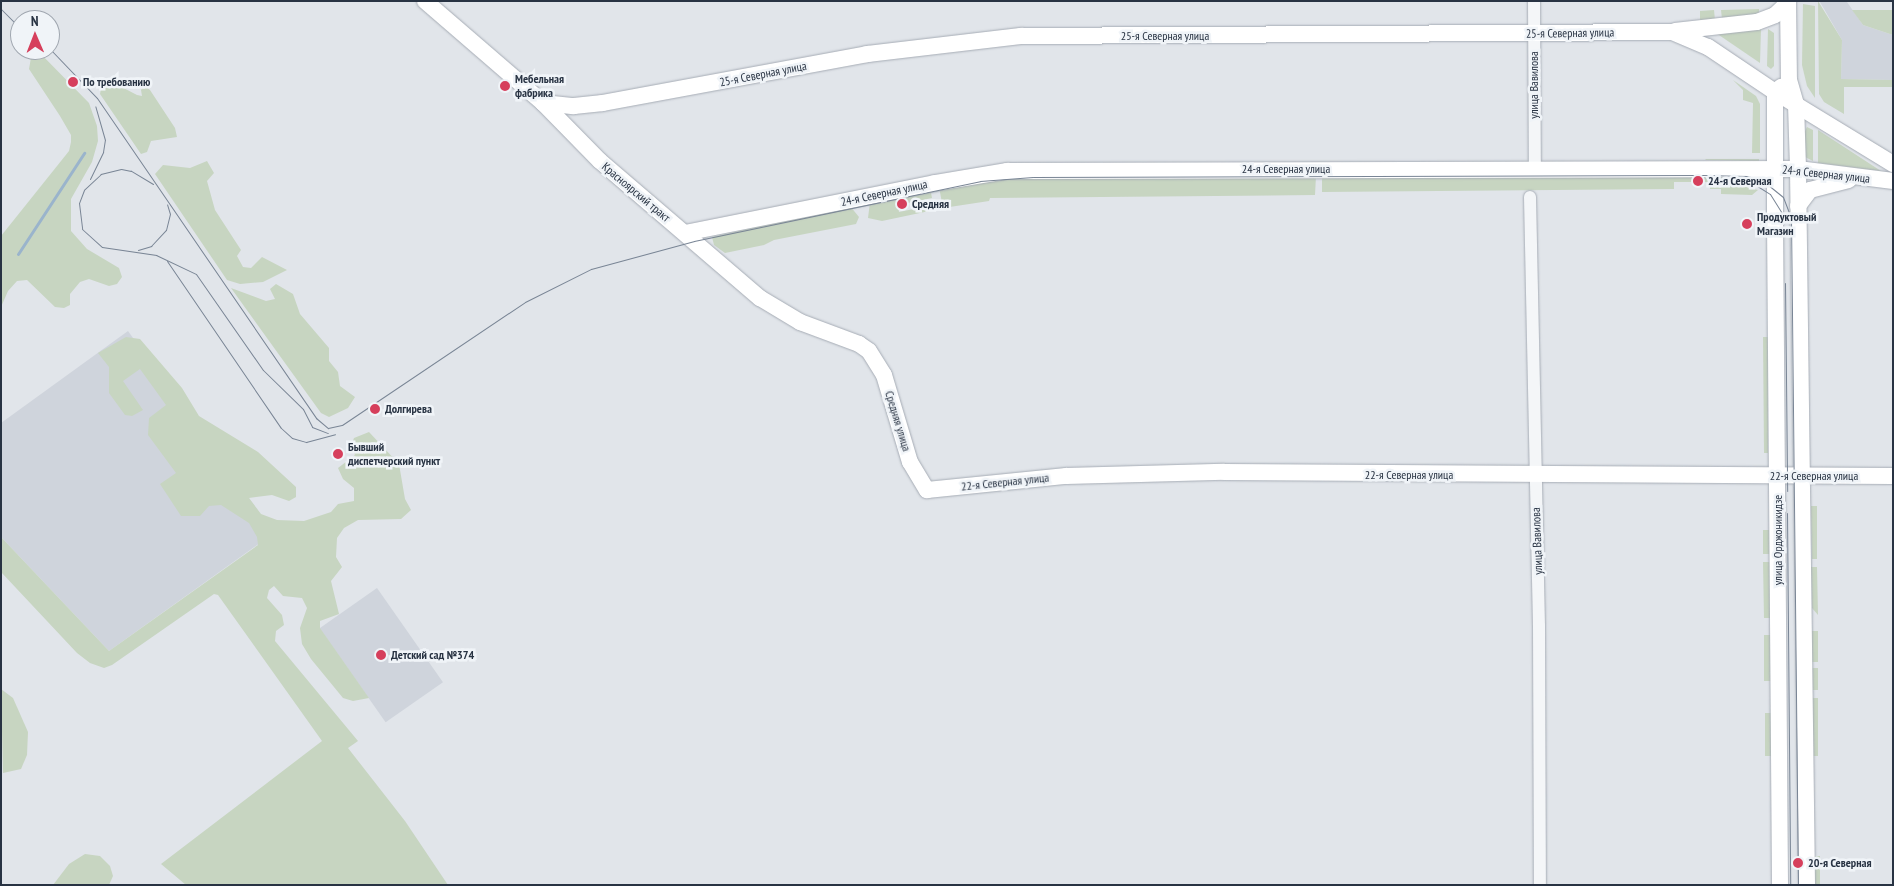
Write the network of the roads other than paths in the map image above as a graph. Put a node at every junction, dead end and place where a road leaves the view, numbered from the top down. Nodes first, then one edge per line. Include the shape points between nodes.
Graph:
1 (425, 1) edge
2 (1534, 1) edge
3 (1788, 2) edge
4 (1672, 32) junction
5 (1534, 33) junction
6 (1789, 80) junction
7 (1776, 92) junction
8 (543, 103) junction
9 (1796, 104) junction
10 (1893, 164) edge
11 (1535, 169) junction
12 (1775, 169) junction
13 (1798, 169) junction
14 (1858, 178) junction
15 (1893, 181) edge
16 (1530, 197) dead end
17 (1798, 206) junction
18 (685, 233) junction
19 (869, 351) joint
20 (1535, 476) junction
21 (1777, 476) junction
22 (1802, 476) junction
23 (1893, 476) edge
24 (927, 490) joint
25 (1540, 885) edge
26 (1780, 885) edge
27 (1807, 885) edge

1 - 8 main road, Красноярский тракт
2 - 5 street, улица Вавилова
3 - 4 main road via 1774,16 1757,22
3 - 6 main road, улица Орджоникидзе
4 - 5 main road, 25-я Северная улица
4 - 7 main road, 25-я Северная улица via 1708,47
5 - 8 main road, 25-я Северная улица via 1021,36 867,54 603,104
5 - 11 street, улица Вавилова
6 - 7 main road
6 - 9 main road, улица Орджоникидзе
7 - 9 main road, 24-я Северная улица
7 - 12 main road, улица Орджоникидзе
8 - 18 main road, Красноярский тракт via 600,161
9 - 10 main road, 24-я Северная улица
9 - 13 main road, улица Орджоникидзе
11 - 12 main road, 24-я Северная улица
11 - 18 main road, 24-я Северная улица via 1007,171 934,182
12 - 13 main road, 24-я Северная улица
12 - 21 main road, улица Орджоникидзе
13 - 14 main road, 24-я Северная улица
13 - 17 main road, улица Орджоникидзе
14 - 15 main road, 24-я Северная улица
14 - 17 main road via 1817,186 1804,195
16 - 20 street, улица Вавилова
17 - 22 main road, улица Орджоникидзе
18 - 19 main road, Красноярский тракт via 760,298 800,322 859,344
19 - 24 main road, Средняя улица via 884,375 910,462
20 - 21 main road, 22-я Северная улица
20 - 24 main road, 22-я Северная улица via 1184,473 1066,476
20 - 25 street, улица Вавилова
21 - 22 main road, 22-я Северная улица
21 - 26 main road, улица Орджоникидзе
22 - 23 main road, 22-я Северная улица
22 - 27 main road, улица Орджоникидзе

